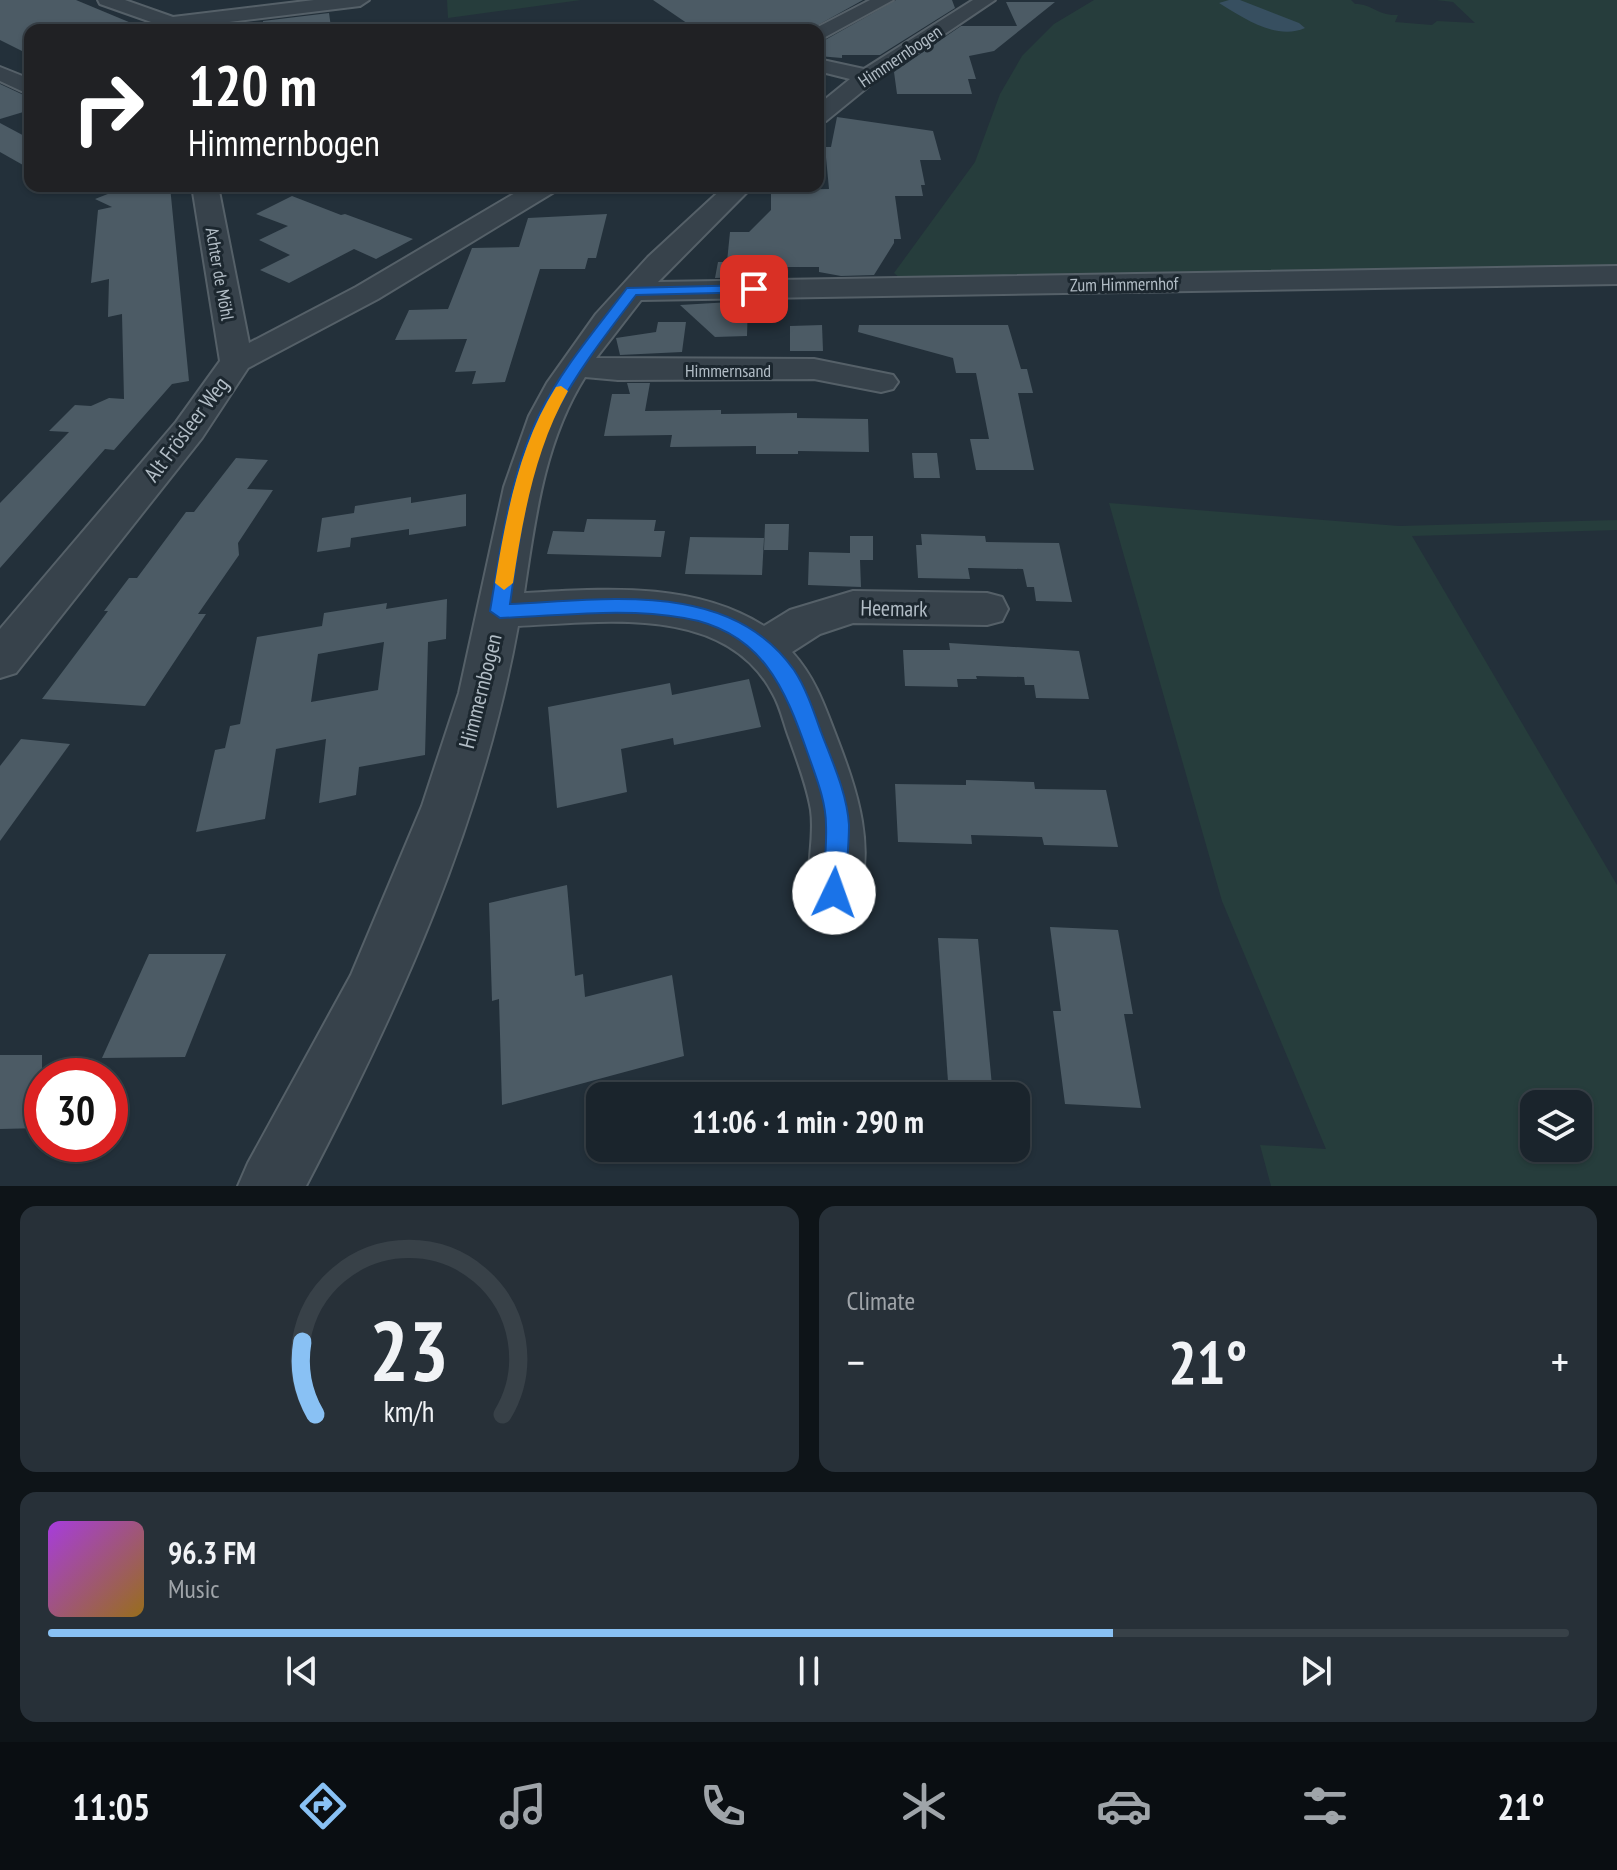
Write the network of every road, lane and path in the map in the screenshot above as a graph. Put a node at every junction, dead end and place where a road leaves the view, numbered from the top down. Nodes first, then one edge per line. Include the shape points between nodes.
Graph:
1 (107, 0) edge
2 (884, 0) edge
3 (986, 0) edge
4 (371, 1) edge
5 (229, 8) edge
6 (824, 32) edge
7 (824, 66) edge
8 (0, 73) edge
9 (867, 76) junction
10 (24, 85) edge
11 (824, 111) edge
12 (206, 192) edge
13 (535, 192) edge
14 (734, 192) edge
15 (1617, 275) edge
16 (632, 291) junction
17 (236, 361) junction
18 (575, 366) junction
19 (881, 382) dead end
20 (987, 609) dead end
21 (500, 611) junction
22 (763, 649) junction
23 (0, 660) edge
24 (834, 893) dead end
25 (271, 1186) edge

1 - 5 street via 167,23
2 - 6 street
3 - 9 street, Himmernbogen
4 - 5 street
7 - 9 street
8 - 10 street
9 - 11 street, Himmernbogen
12 - 17 street, Achter de Möhl
13 - 17 street, Alt Frösleer Weg via 367,293
14 - 16 street, Himmernbogen
15 - 16 street, Zum Himmernhof
16 - 18 street, Himmernbogen
17 - 23 street, Alt Frösleer Weg via 189,430
18 - 19 street, Himmernsand via 814,369
18 - 21 street, Himmernbogen via 547,415 529,464
20 - 22 street, Heemark via 853,607 805,622
21 - 22 street via 636,606 684,611 713,619
21 - 25 street, Himmernbogen via 460,770 415,897 356,1027
22 - 24 street via 787,676 803,709 832,792 838,823

